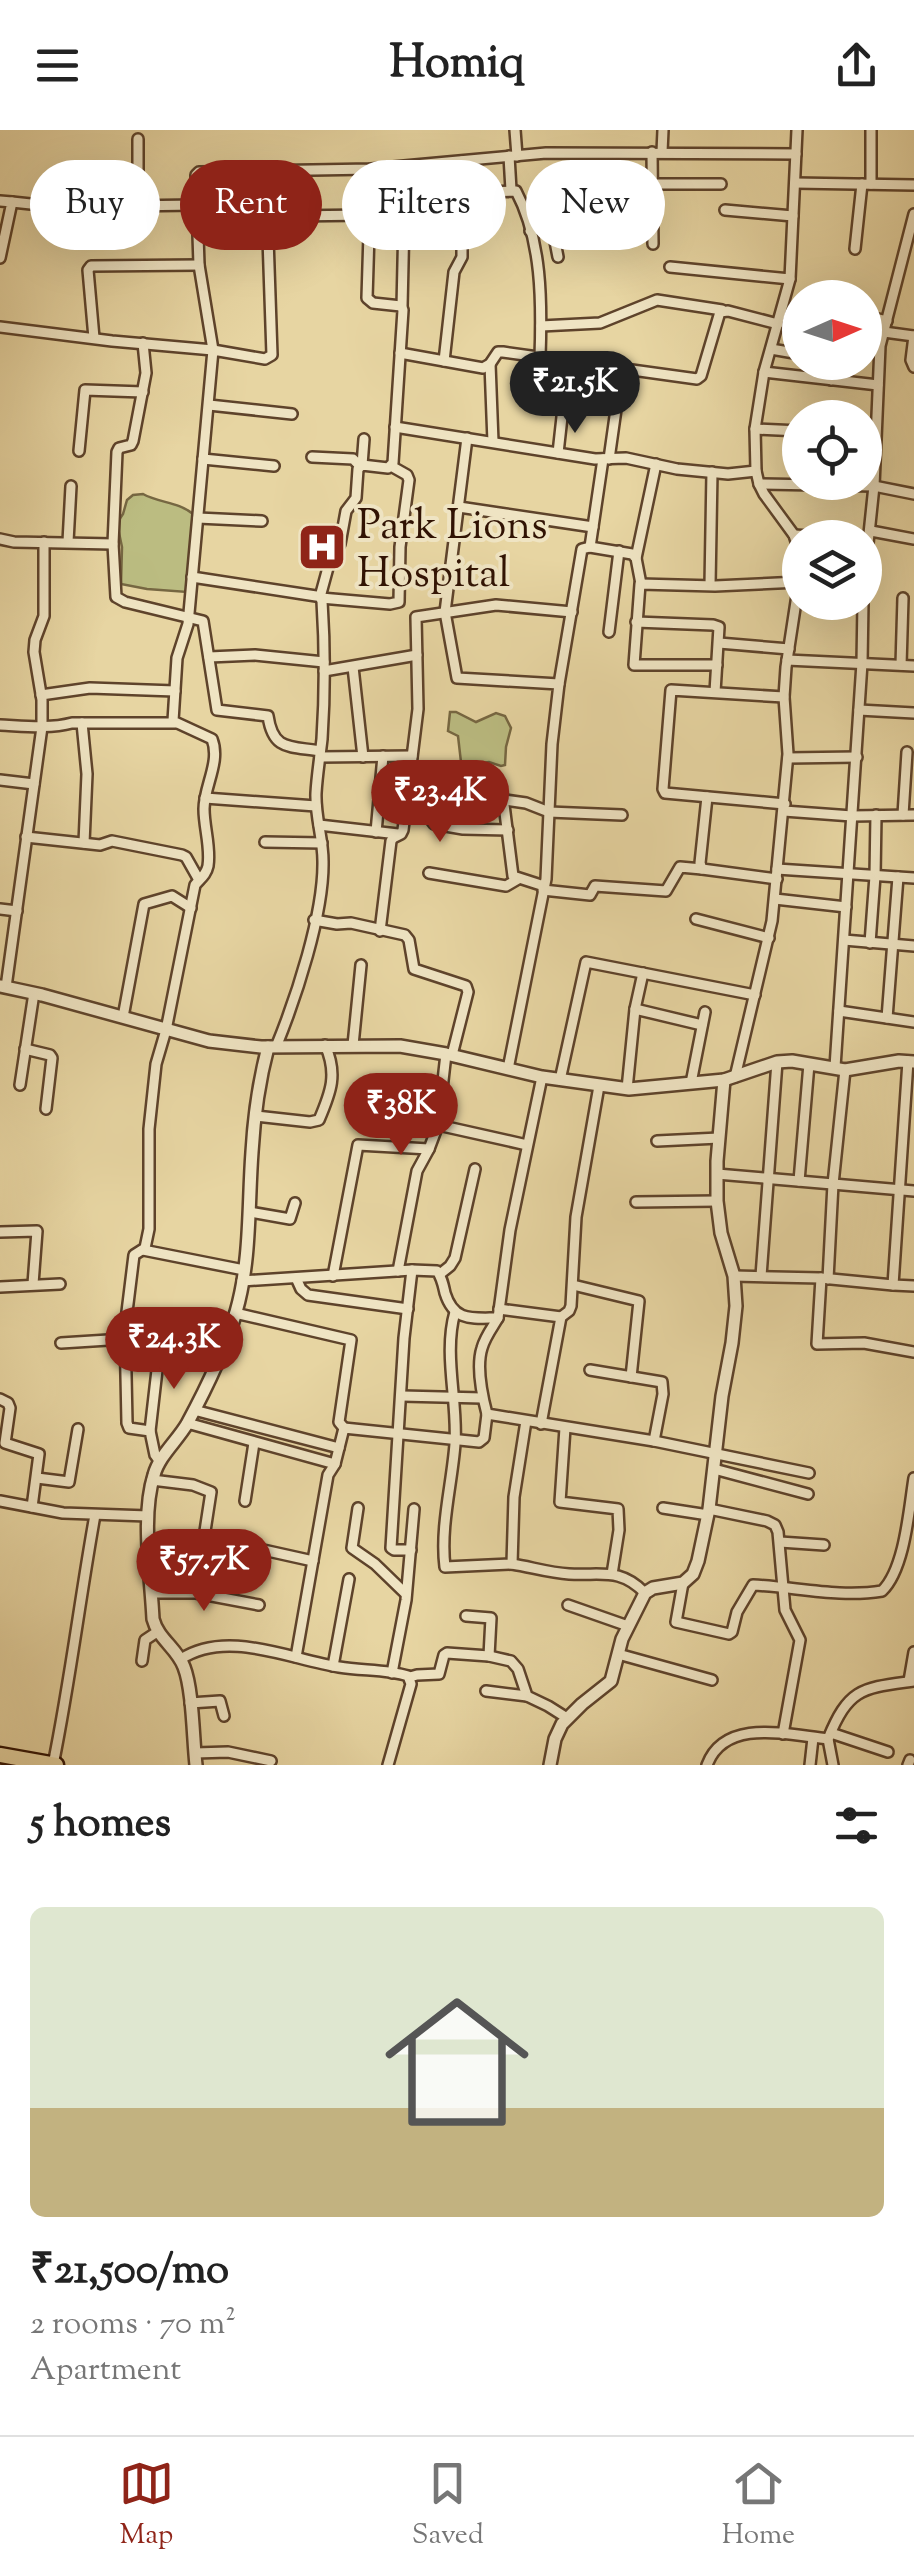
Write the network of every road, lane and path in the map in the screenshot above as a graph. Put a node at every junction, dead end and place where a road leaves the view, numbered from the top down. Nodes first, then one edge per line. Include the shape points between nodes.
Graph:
1 (514, 130) edge
2 (663, 130) edge
3 (797, 130) edge
4 (871, 130) edge
5 (138, 139) dead end
6 (657, 152) junction
7 (796, 154) junction
8 (513, 156) junction
9 (138, 160) edge
10 (472, 160) edge
11 (656, 160) edge
12 (794, 183) junction
13 (665, 184) edge
14 (721, 184) dead end
15 (866, 184) junction
16 (914, 185) edge
17 (506, 190) edge
18 (511, 190) junction
19 (0, 201) edge
20 (12, 202) junction
21 (30, 204) edge
22 (725, 210) dead end
23 (914, 214) edge
24 (793, 216) junction
25 (526, 218) edge
26 (198, 250) edge
27 (268, 250) edge
28 (369, 250) edge
29 (403, 250) edge
30 (462, 250) edge
31 (534, 250) edge
32 (557, 250) edge
33 (855, 250) dead end
34 (558, 257) dead end
35 (0, 258) edge
36 (199, 265) junction
37 (670, 266) dead end
38 (790, 280) joint
39 (402, 307) junction
40 (782, 309) edge
41 (722, 310) junction
42 (778, 324) junction
43 (882, 325) edge
44 (0, 326) edge
45 (541, 326) junction
46 (885, 327) junction
47 (914, 336) edge
48 (94, 338) junction
49 (143, 343) junction
50 (771, 349) junction
51 (213, 350) junction
52 (782, 351) edge
53 (400, 353) junction
54 (540, 356) junction
55 (564, 359) junction
56 (444, 361) junction
57 (490, 364) junction
58 (622, 367) junction
59 (914, 367) edge
60 (764, 372) junction
61 (782, 374) edge
62 (831, 380) edge
63 (878, 386) junction
64 (143, 392) junction
65 (876, 400) edge
66 (209, 405) junction
67 (292, 414) dead end
68 (395, 426) junction
69 (755, 430) junction
70 (782, 431) edge
71 (467, 438) junction
72 (364, 439) dead end
73 (493, 442) junction
74 (79, 451) dead end
75 (558, 453) junction
76 (312, 457) dead end
77 (203, 459) junction
78 (606, 459) junction
79 (656, 464) junction
80 (361, 465) junction
81 (274, 466) dead end
82 (392, 466) junction
83 (756, 470) junction
84 (712, 472) junction
85 (759, 484) junction
86 (782, 484) edge
87 (71, 486) dead end
88 (882, 488) edge
89 (914, 494) edge
90 (458, 507) junction
91 (198, 518) junction
92 (783, 520) edge
93 (262, 521) dead end
94 (593, 526) junction
95 (882, 537) edge
96 (0, 539) edge
97 (914, 539) edge
98 (44, 542) junction
99 (68, 542) junction
100 (113, 544) junction
101 (590, 547) junction
102 (619, 551) junction
103 (636, 558) junction
104 (192, 576) junction
105 (782, 583) edge
106 (641, 584) junction
107 (710, 586) junction
108 (320, 597) junction
109 (903, 598) dead end
110 (445, 612) junction
111 (572, 612) junction
112 (189, 618) junction
113 (793, 620) edge
114 (863, 620) edge
115 (636, 622) junction
116 (609, 632) dead end
117 (719, 643) junction
118 (417, 655) junction
119 (788, 655) junction
120 (209, 657) junction
121 (862, 663) junction
122 (717, 665) junction
123 (901, 665) junction
124 (324, 666) junction
125 (914, 666) edge
126 (353, 668) junction
127 (559, 684) junction
128 (175, 691) junction
129 (715, 692) junction
130 (41, 695) junction
131 (784, 697) junction
132 (859, 710) junction
133 (914, 713) edge
134 (82, 723) junction
135 (175, 723) junction
136 (0, 726) edge
137 (42, 727) junction
138 (907, 752) dead end
139 (320, 754) junction
140 (363, 756) junction
141 (383, 756) junction
142 (412, 756) junction
143 (857, 757) junction
144 (788, 758) junction
145 (0, 780) edge
146 (34, 784) junction
147 (407, 794) junction
148 (431, 794) junction
149 (707, 797) junction
150 (206, 798) junction
151 (505, 800) junction
152 (316, 806) junction
153 (784, 807) junction
154 (549, 812) junction
155 (622, 814) dead end
156 (908, 815) edge
157 (852, 816) junction
158 (876, 816) junction
159 (319, 825) junction
160 (508, 830) junction
161 (376, 832) junction
162 (401, 834) junction
163 (26, 837) junction
164 (265, 842) dead end
165 (84, 843) junction
166 (322, 843) junction
167 (702, 868) junction
168 (428, 873) dead end
169 (777, 874) junction
170 (848, 874) junction
171 (875, 876) junction
172 (898, 877) junction
173 (914, 878) edge
174 (518, 879) junction
175 (199, 880) junction
176 (544, 888) junction
177 (775, 899) junction
178 (846, 907) junction
179 (191, 908) junction
180 (0, 909) edge
181 (17, 911) junction
182 (696, 919) dead end
183 (314, 920) junction
184 (380, 931) junction
185 (769, 938) junction
186 (844, 940) junction
187 (870, 942) junction
188 (892, 944) junction
189 (914, 946) edge
190 (361, 965) dead end
191 (643, 973) junction
192 (3, 987) edge
193 (34, 993) junction
194 (754, 995) junction
195 (635, 1010) junction
196 (704, 1012) dead end
197 (839, 1012) junction
198 (123, 1017) junction
199 (887, 1018) junction
200 (914, 1022) edge
201 (702, 1025) junction
202 (166, 1030) junction
203 (324, 1045) junction
204 (353, 1045) junction
205 (272, 1047) junction
206 (26, 1048) junction
207 (449, 1054) junction
208 (778, 1062) junction
209 (911, 1062) edge
210 (808, 1064) junction
211 (840, 1068) junction
212 (508, 1069) junction
213 (542, 1077) junction
214 (729, 1078) junction
215 (560, 1080) junction
216 (691, 1083) junction
217 (20, 1085) dead end
218 (599, 1086) junction
219 (627, 1089) junction
220 (46, 1109) dead end
221 (256, 1116) junction
222 (438, 1126) junction
223 (719, 1138) junction
224 (657, 1141) dead end
225 (527, 1145) junction
226 (429, 1149) junction
227 (476, 1169) dead end
228 (717, 1174) junction
229 (768, 1178) junction
230 (800, 1181) junction
231 (833, 1184) junction
232 (898, 1190) junction
233 (914, 1191) edge
234 (717, 1201) junction
235 (636, 1202) dead end
236 (295, 1203) dead end
237 (250, 1212) junction
238 (0, 1232) edge
239 (143, 1250) junction
240 (412, 1270) junction
241 (398, 1271) junction
242 (440, 1274) junction
243 (243, 1275) junction
244 (333, 1276) junction
245 (734, 1276) junction
246 (760, 1276) junction
247 (296, 1278) junction
248 (825, 1279) junction
249 (33, 1284) junction
250 (60, 1284) dead end
251 (573, 1285) junction
252 (893, 1285) junction
253 (914, 1286) edge
254 (0, 1287) edge
255 (408, 1309) junction
256 (455, 1312) junction
257 (235, 1314) junction
258 (498, 1314) junction
259 (561, 1316) junction
260 (164, 1320) dead end
261 (228, 1334) junction
262 (124, 1339) junction
263 (61, 1343) dead end
264 (160, 1344) junction
265 (221, 1352) junction
266 (914, 1352) edge
267 (590, 1370) dead end
268 (631, 1376) junction
269 (402, 1396) junction
270 (453, 1398) junction
271 (482, 1398) junction
272 (0, 1399) edge
273 (194, 1410) junction
274 (487, 1414) junction
275 (526, 1422) junction
276 (187, 1423) junction
277 (541, 1424) junction
278 (78, 1428) dead end
279 (344, 1428) junction
280 (565, 1428) junction
281 (150, 1431) junction
282 (399, 1434) junction
283 (455, 1440) junction
284 (654, 1441) junction
285 (254, 1443) junction
286 (339, 1448) junction
287 (717, 1452) junction
288 (160, 1462) junction
289 (335, 1464) junction
290 (714, 1469) junction
291 (810, 1473) dead end
292 (37, 1478) junction
293 (914, 1478) edge
294 (152, 1480) junction
295 (808, 1494) dead end
296 (0, 1501) edge
297 (245, 1501) dead end
298 (32, 1507) junction
299 (358, 1508) dead end
300 (663, 1508) dead end
301 (414, 1509) dead end
302 (708, 1512) junction
303 (95, 1515) junction
304 (148, 1516) junction
305 (909, 1534) edge
306 (780, 1542) junction
307 (203, 1544) junction
308 (824, 1544) dead end
309 (150, 1547) junction
310 (411, 1550) junction
311 (313, 1561) junction
312 (512, 1564) junction
313 (612, 1574) junction
314 (349, 1578) dead end
315 (683, 1583) junction
316 (784, 1589) junction
317 (152, 1593) junction
318 (644, 1593) junction
319 (406, 1594) junction
320 (259, 1605) dead end
321 (568, 1606) dead end
322 (466, 1616) dead end
323 (628, 1626) junction
324 (157, 1632) junction
325 (914, 1652) edge
326 (618, 1654) junction
327 (489, 1656) junction
328 (296, 1657) junction
329 (181, 1659) junction
330 (142, 1660) dead end
331 (333, 1666) junction
332 (392, 1673) junction
333 (410, 1678) junction
334 (712, 1680) dead end
335 (912, 1681) edge
336 (486, 1691) dead end
337 (527, 1696) junction
338 (190, 1702) junction
339 (224, 1716) dead end
340 (567, 1718) junction
341 (783, 1734) junction
342 (830, 1736) junction
343 (813, 1738) junction
344 (888, 1752) dead end
345 (0, 1755) edge
346 (195, 1759) edge
347 (270, 1761) dead end
348 (54, 1765) edge
349 (388, 1765) edge
350 (550, 1765) edge
351 (707, 1765) edge
352 (810, 1765) edge
353 (833, 1765) edge

1 - 8 street
2 - 6 street
3 - 7 street
4 - 15 street
5 - 9 street
6 - 7 street
6 - 8 street
6 - 11 street
7 - 12 street
8 - 10 street
8 - 18 street
12 - 15 street
12 - 24 street
13 - 14 street
15 - 16 street
15 - 33 street
17 - 18 street
18 - 25 street
19 - 20 street
20 - 21 street
20 - 35 street
22 - 24 street
23 - 46 street
24 - 38 street
26 - 36 street
27 - 51 street via 272,355
28 - 39 street via 368,301
29 - 39 street
30 - 56 street
31 - 45 street
32 - 34 street
36 - 48 street via 90,266
36 - 51 street
37 - 38 street
39 - 53 street
40 - 42 street
41 - 42 street
41 - 45 street via 656,300 600,323
41 - 58 street via 700,378
42 - 50 street
43 - 46 street
44 - 48 street
45 - 54 street
46 - 47 street
46 - 63 street
47 - 59 street
48 - 49 street
49 - 51 street
49 - 64 street
50 - 52 street
50 - 60 street
51 - 66 street
53 - 56 street
53 - 68 street
54 - 55 street
54 - 57 street via 500,352
55 - 58 street
55 - 75 street
56 - 57 street
57 - 73 street
58 - 78 street
60 - 61 street
60 - 69 street
62 - 63 street
63 - 65 street
64 - 74 street via 86,390
64 - 100 street via 132,444 118,449
66 - 67 street
66 - 77 street
68 - 71 street
68 - 82 street
69 - 70 street
69 - 83 street
71 - 73 street
71 - 90 street
72 - 80 street
73 - 75 street
75 - 78 street
76 - 80 street
77 - 81 street
77 - 91 street
78 - 79 street
78 - 94 street
79 - 84 street
79 - 103 street
80 - 82 street
80 - 108 street via 356,498 346,510
82 - 108 street via 409,480 398,602
83 - 84 street
83 - 85 street
84 - 107 street
85 - 86 street
85 - 92 street
87 - 99 street
88 - 89 street
90 - 94 street
90 - 110 street
91 - 93 street
91 - 104 street
94 - 101 street
95 - 97 street
96 - 98 street
98 - 99 street
98 - 130 street via 44,619 34,646
99 - 100 street
100 - 112 street via 116,597
101 - 102 street
101 - 111 street via 580,555
102 - 103 street
102 - 116 street
103 - 106 street
104 - 108 street
104 - 112 street
105 - 107 street
106 - 107 street
106 - 115 street
108 - 124 street
109 - 123 street
110 - 111 street via 496,606
110 - 118 street via 416,617
110 - 127 street via 456,678
111 - 127 street
112 - 120 street via 204,622
112 - 128 street
113 - 119 street
114 - 121 street
115 - 117 street via 716,625
115 - 122 street via 636,667
117 - 119 street
117 - 122 street
118 - 126 street
118 - 142 street
119 - 121 street
119 - 131 street
120 - 124 street via 255,655
120 - 139 street via 219,712 268,716 278,742
121 - 123 street
121 - 132 street
122 - 129 street
123 - 125 street
124 - 126 street
124 - 139 street
126 - 140 street
127 - 154 street
128 - 130 street via 90,688
128 - 135 street
129 - 131 street
129 - 149 street via 669,692 663,791
130 - 137 street
131 - 144 street
132 - 133 street
132 - 143 street
134 - 135 street
134 - 137 street
134 - 165 street via 88,774
135 - 150 street via 214,742
136 - 137 street
137 - 146 street
138 - 156 street
139 - 140 street
139 - 152 street
140 - 141 street
141 - 142 street
141 - 161 street
142 - 147 street
143 - 144 street
143 - 157 street
144 - 153 street
145 - 146 street
146 - 163 street
147 - 148 street
147 - 162 street
148 - 151 street
148 - 160 street via 434,824
149 - 153 street
149 - 167 street
150 - 152 street
150 - 175 street via 209,858
151 - 154 street
151 - 160 street
152 - 159 street
153 - 157 street
153 - 169 street
154 - 155 street
154 - 176 street
156 - 158 street
157 - 158 street
157 - 170 street
158 - 171 street
159 - 161 street
159 - 166 street
160 - 174 street
161 - 162 street
162 - 184 street via 391,841
163 - 165 street
163 - 181 street
164 - 166 street
165 - 175 street via 112,841 182,855
166 - 183 street
167 - 169 street
167 - 176 street via 680,866 666,891 596,886 590,895
168 - 174 street via 506,886
169 - 170 street
169 - 177 street
170 - 171 street
170 - 178 street
171 - 172 street
171 - 187 street
172 - 173 street
172 - 188 street
174 - 176 street
175 - 179 street
176 - 212 street
177 - 178 street
177 - 185 street
178 - 186 street
179 - 198 street via 172,896 144,905
179 - 202 street
180 - 181 street
181 - 192 street
182 - 185 street
183 - 184 street
183 - 205 street via 288,1018
184 - 207 street via 408,937 414,970 466,986
185 - 194 street
186 - 187 street
186 - 197 street
187 - 188 street
188 - 189 street
188 - 199 street
190 - 204 street
191 - 194 street
191 - 195 street
191 - 215 street via 586,962
192 - 193 street
193 - 198 street
193 - 206 street
194 - 214 street
195 - 201 street
195 - 219 street
196 - 201 street
197 - 199 street
197 - 211 street
198 - 202 street
199 - 200 street
201 - 216 street
202 - 205 street
202 - 239 street via 152,1096 150,1229
203 - 204 street
203 - 205 street
203 - 221 street via 332,1076 319,1120
204 - 207 street
205 - 221 street
206 - 217 street
206 - 220 street via 52,1058
207 - 212 street
207 - 222 street
208 - 210 street
208 - 214 street
208 - 229 street
209 - 211 street
209 - 232 street
210 - 211 street
210 - 230 street
211 - 231 street
212 - 213 street
213 - 215 street
213 - 225 street
214 - 216 street
214 - 223 street
215 - 218 street
216 - 219 street
218 - 219 street
218 - 251 street via 576,1217
221 - 237 street
222 - 225 street
222 - 226 street
223 - 224 street
223 - 228 street
225 - 258 street
226 - 241 street via 417,1171
226 - 244 street via 358,1146
227 - 242 street via 454,1258
228 - 229 street
228 - 234 street
229 - 230 street
229 - 246 street
230 - 231 street
231 - 232 street
231 - 248 street
232 - 233 street
232 - 252 street
234 - 235 street
234 - 245 street
236 - 237 street via 290,1219
237 - 243 street
238 - 249 street via 37,1231
239 - 243 street
239 - 262 street via 134,1255
240 - 241 street
240 - 242 street
240 - 255 street
241 - 244 street
242 - 256 street
243 - 247 street
243 - 257 street
244 - 247 street
245 - 246 street
245 - 287 street via 735,1323
246 - 248 street
247 - 255 street via 314,1297
248 - 252 street
248 - 266 street via 818,1344
249 - 250 street
249 - 254 street
251 - 259 street via 570,1309
251 - 268 street via 639,1300
252 - 253 street
255 - 269 street
256 - 258 street
256 - 270 street
257 - 261 street
257 - 279 street via 350,1339
258 - 259 street
258 - 271 street via 481,1351
259 - 277 street
260 - 261 street
261 - 265 street
262 - 263 street
262 - 264 street
262 - 281 street via 126,1423
264 - 265 street
264 - 281 street
265 - 273 street
267 - 268 street
268 - 284 street via 663,1384
269 - 270 street
269 - 282 street
270 - 271 street
270 - 283 street
271 - 274 street
272 - 292 street via 10,1406 5,1443 38,1453
273 - 276 street
273 - 286 street
274 - 275 street
274 - 283 street via 482,1442
275 - 277 street
275 - 312 street
276 - 285 street
276 - 288 street
277 - 280 street
278 - 292 street via 70,1482
279 - 282 street
279 - 286 street
280 - 284 street
280 - 313 street via 560,1502 618,1509
281 - 288 street
282 - 283 street
282 - 310 street via 392,1548
283 - 312 street via 444,1566
284 - 287 street
285 - 289 street
285 - 297 street
286 - 289 street
287 - 290 street
287 - 291 street
288 - 294 street
289 - 311 street
290 - 295 street
290 - 302 street
292 - 298 street
293 - 305 street
294 - 304 street
294 - 307 street via 210,1492
296 - 298 street
298 - 303 street
299 - 319 street via 352,1548
300 - 302 street
301 - 310 street
302 - 306 street via 771,1523
302 - 315 street via 698,1561
303 - 304 street
303 - 348 street
304 - 309 street
305 - 316 street via 882,1591
306 - 308 street
306 - 316 street
307 - 309 street
307 - 311 street
309 - 317 street
310 - 319 street
311 - 328 street
312 - 313 street
313 - 318 street
314 - 331 street
315 - 316 street via 676,1621 729,1634 752,1586
315 - 318 street
316 - 341 street via 785,1610 800,1640
317 - 320 street
317 - 324 street
318 - 323 street
319 - 332 street
321 - 323 street
322 - 327 street via 491,1618
323 - 326 street
324 - 329 street
324 - 330 street via 145,1640
325 - 335 street
326 - 334 street
326 - 340 street via 608,1685
327 - 333 street via 447,1653 439,1674
327 - 337 street via 515,1664
328 - 329 street via 221,1646
328 - 331 street
329 - 338 street
331 - 332 street
332 - 333 street
333 - 349 street
335 - 342 street via 860,1690
336 - 337 street
337 - 340 street
338 - 339 street via 220,1701
338 - 346 street
340 - 350 street
341 - 343 street
341 - 351 street via 730,1739
342 - 343 street
342 - 344 street
342 - 353 street
343 - 352 street
345 - 348 main road
346 - 347 street via 228,1752

